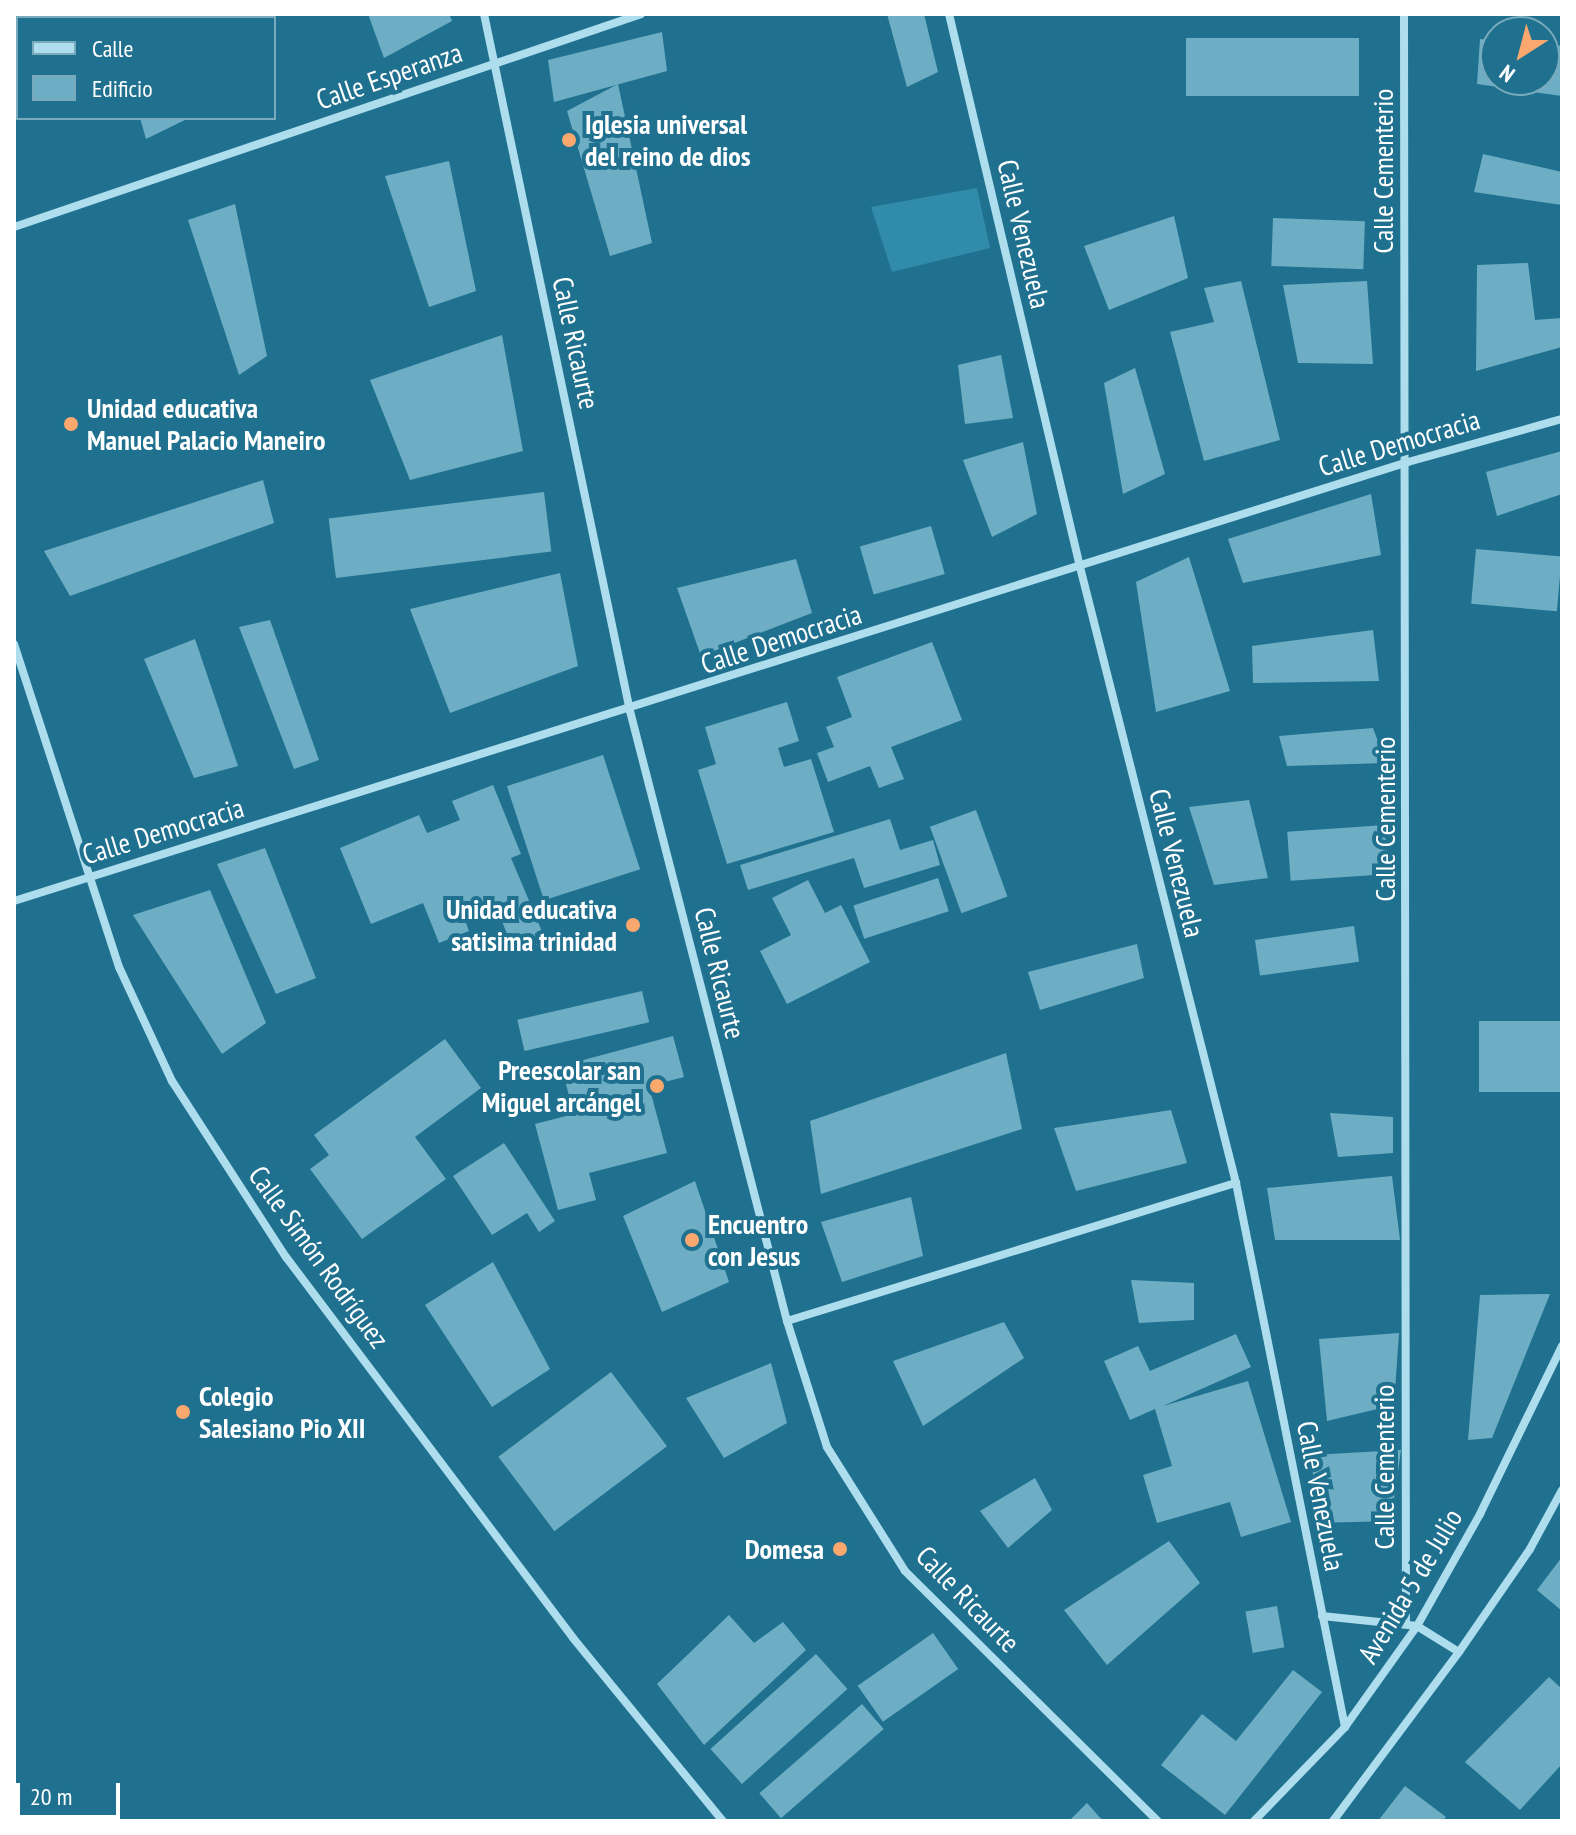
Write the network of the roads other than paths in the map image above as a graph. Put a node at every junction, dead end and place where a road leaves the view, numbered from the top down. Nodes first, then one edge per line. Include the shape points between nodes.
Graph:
1 (484, 14) edge
2 (641, 14) edge
3 (949, 14) edge
4 (1404, 14) edge
5 (495, 63) junction
6 (14, 227) edge
7 (1562, 419) edge
8 (1408, 462) junction
9 (1080, 567) junction
10 (14, 644) edge
11 (630, 711) junction
12 (87, 877) junction
13 (14, 901) edge
14 (1236, 1183) junction
15 (787, 1321) junction
16 (1562, 1346) edge
17 (1562, 1490) edge
18 (1322, 1616) junction
19 (1406, 1624) junction
20 (1417, 1626) junction
21 (1459, 1652) junction
22 (1345, 1727) junction
23 (723, 1821) edge
24 (1158, 1821) edge
25 (1254, 1821) edge
26 (1333, 1821) edge

1 - 5 street, Calle Ricaurte
2 - 5 street, Calle Esperanza
3 - 9 street, Calle Venezuela
4 - 8 street, Calle Cementerio
5 - 6 street, Calle Esperanza
5 - 11 street, Calle Ricaurte
7 - 8 street, Calle Democracia
8 - 9 street, Calle Democracia
8 - 19 street, Calle Cementerio
9 - 11 street, Calle Democracia
9 - 14 street, Calle Venezuela
10 - 12 street, Calle Simón Rodríguez
11 - 12 street, Calle Democracia
11 - 15 street, Calle Ricaurte
12 - 13 street, Calle Democracia
12 - 23 street, Calle Simón Rodríguez via 119,967 172,1081 286,1257 573,1638
14 - 15 street
14 - 18 street, Calle Venezuela
15 - 24 street, Calle Ricaurte via 827,1447 905,1571
16 - 20 street, Avenida 5 de Julio via 1480,1514
17 - 21 street via 1530,1549
18 - 19 street
18 - 22 street, Calle Venezuela
19 - 20 street
20 - 21 street
20 - 22 street, Avenida 5 de Julio
21 - 26 street
22 - 25 street, Avenida 5 de Julio

